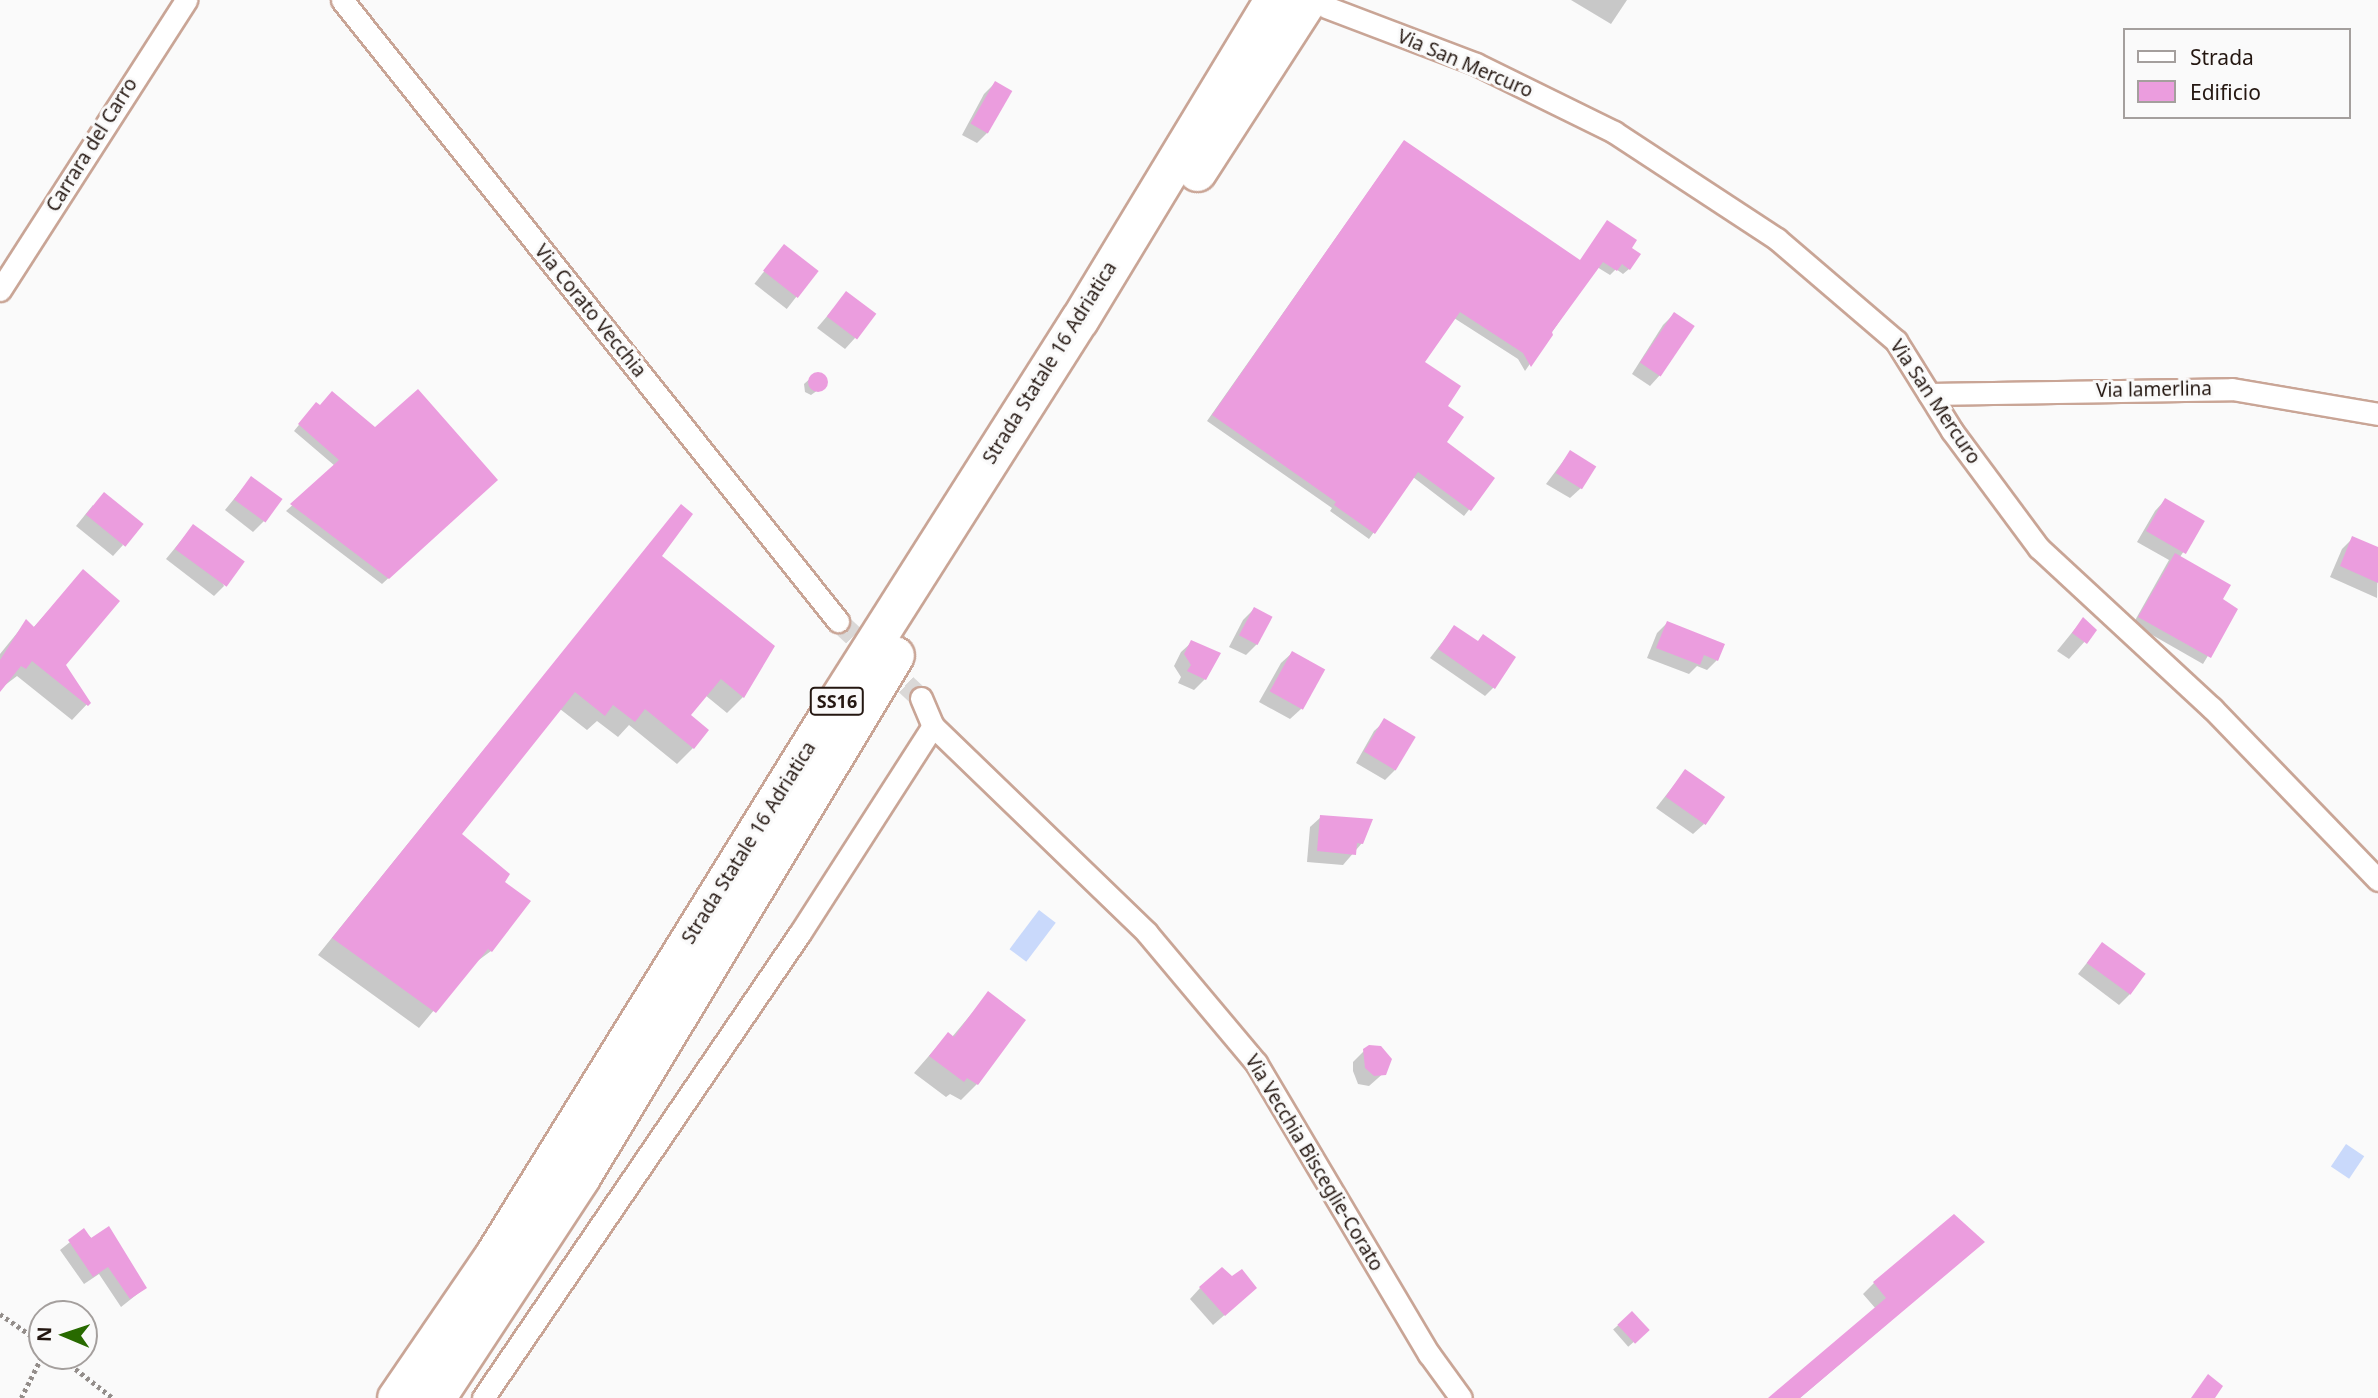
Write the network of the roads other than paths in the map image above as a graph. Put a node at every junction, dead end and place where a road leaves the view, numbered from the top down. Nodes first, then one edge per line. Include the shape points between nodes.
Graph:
1 (186, 0) edge
2 (342, 0) edge
3 (1273, 0) edge
4 (1317, 4) edge
5 (0, 290) edge
6 (1929, 394) junction
7 (2378, 414) edge
8 (838, 621) tunnel mouth
9 (921, 698) tunnel mouth
10 (933, 726) junction
11 (2378, 880) edge
12 (396, 1398) edge
13 (436, 1398) edge
14 (483, 1398) edge
15 (1461, 1398) edge

1 - 5 street, Carrara del Carro
2 - 8 street, Via Corato Vecchia
3 - 12 highway, Strada Statale 16 Adriatica / SS16 via 1079,320 493,1256
4 - 6 street, Via San Mercuro via 1476,64 1614,132 1777,239 1896,341
4 - 13 highway, Strada Statale 16 Adriatica / SS16 via 996,487 581,1177
6 - 7 street, Via lamerlina via 2232,389
6 - 11 street, Via San Mercuro via 2039,548 2212,708
9 - 10 street, Via Vecchia Bisceglie-Corato
10 - 14 street via 800,933
10 - 15 street, Via Vecchia Bisceglie-Corato via 1147,933 1256,1063 1429,1354

